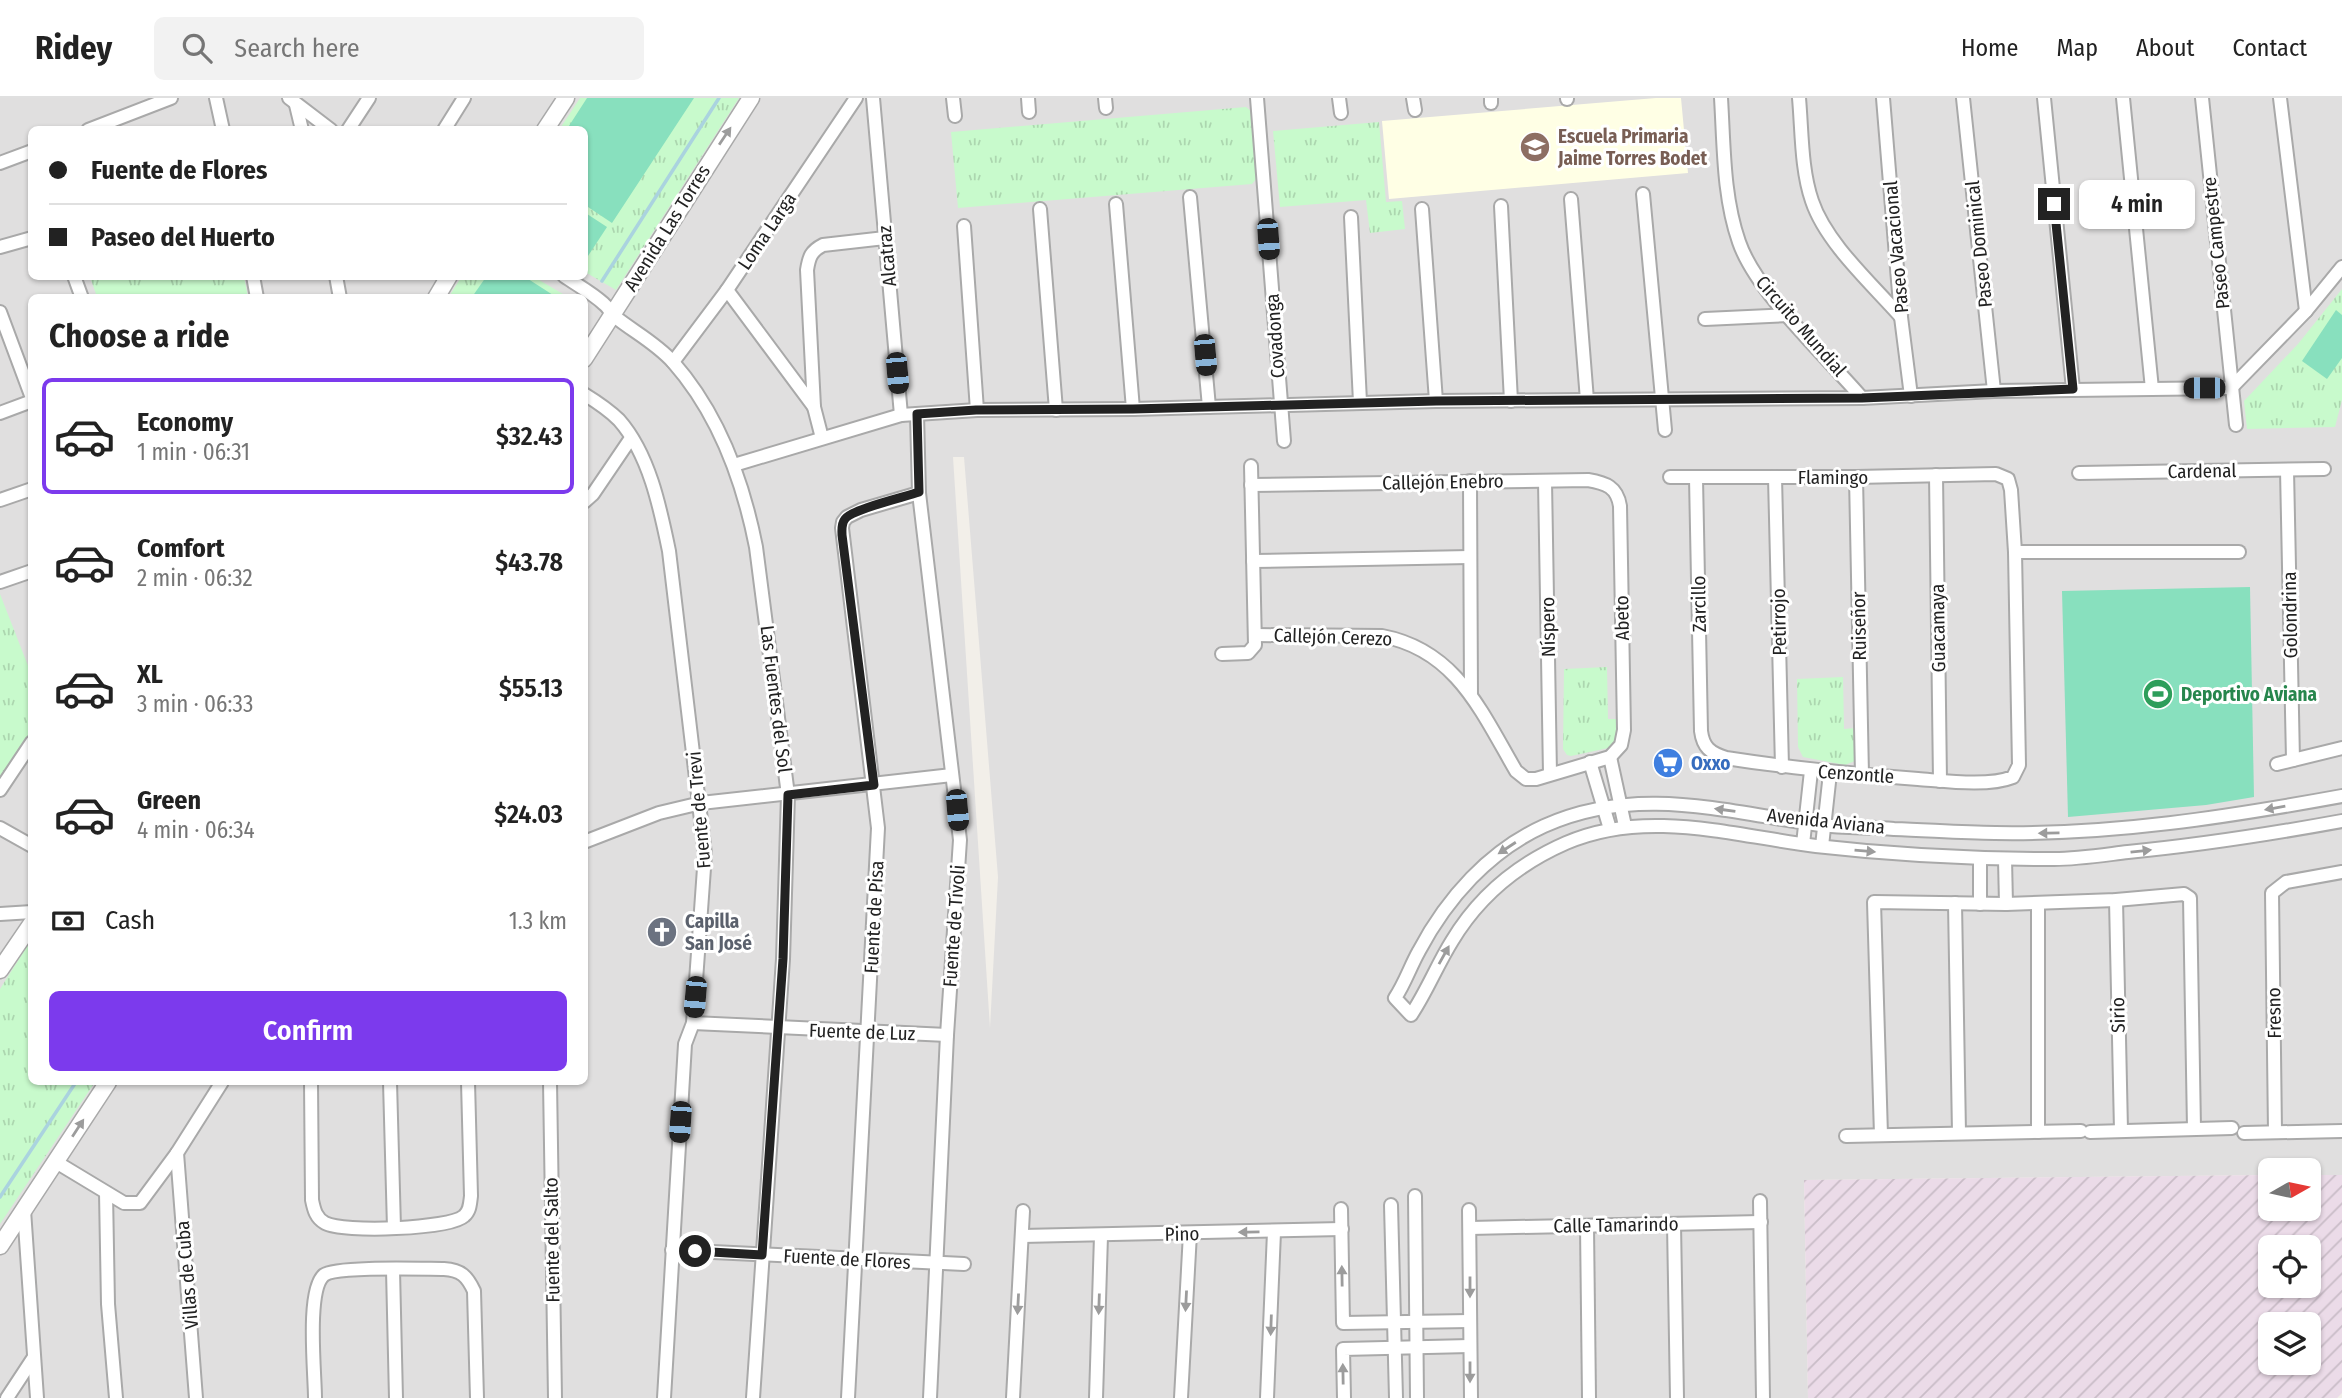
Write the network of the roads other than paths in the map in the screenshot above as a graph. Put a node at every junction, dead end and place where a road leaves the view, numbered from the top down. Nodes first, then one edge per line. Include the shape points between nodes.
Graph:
1 (171, 98) edge
2 (216, 98) edge
3 (369, 98) edge
4 (464, 98) edge
5 (566, 98) edge
6 (751, 98) edge
7 (856, 98) edge
8 (873, 98) edge
9 (953, 98) edge
10 (1028, 98) edge
11 (1257, 98) edge
12 (1339, 98) edge
13 (1721, 98) edge
14 (1799, 98) edge
15 (1883, 98) edge
16 (1964, 98) edge
17 (2044, 98) edge
18 (2123, 98) edge
19 (2202, 98) edge
20 (2280, 98) edge
21 (293, 102) edge
22 (1029, 112) dead end
23 (1341, 113) dead end
24 (955, 116) dead end
25 (98, 126) edge
26 (222, 126) edge
27 (301, 126) edge
28 (326, 126) edge
29 (351, 126) edge
30 (446, 126) edge
31 (548, 126) edge
32 (28, 152) edge
33 (0, 163) edge
34 (1643, 194) dead end
35 (1190, 197) dead end
36 (1571, 199) dead end
37 (1116, 204) dead end
38 (1501, 206) dead end
39 (1040, 209) dead end
40 (1422, 209) dead end
41 (1351, 217) dead end
42 (964, 226) dead end
43 (885, 238) junction
44 (28, 239) edge
45 (0, 247) edge
46 (2342, 267) edge
47 (570, 280) edge
48 (727, 290) junction
49 (2306, 311) junction
50 (0, 312) edge
51 (613, 314) junction
52 (1788, 315) junction
53 (1902, 317) junction
54 (1705, 319) dead end
55 (2, 327) edge
56 (588, 353) edge
57 (673, 362) junction
58 (2231, 388) junction
59 (2073, 389) junction
60 (2152, 389) junction
61 (28, 390) edge
62 (1994, 391) junction
63 (1911, 396) junction
64 (588, 397) edge
65 (1862, 398) junction
66 (1587, 400) junction
67 (1663, 400) junction
68 (1436, 401) junction
69 (1511, 401) junction
70 (28, 402) edge
71 (1360, 402) junction
72 (1280, 406) junction
73 (814, 407) junction
74 (1209, 407) junction
75 (1133, 409) junction
76 (976, 410) junction
77 (1056, 410) junction
78 (0, 413) edge
79 (917, 414) junction
80 (901, 415) junction
81 (2236, 425) dead end
82 (1665, 429) dead end
83 (631, 438) junction
84 (822, 438) junction
85 (1284, 441) dead end
86 (734, 465) junction
87 (1251, 466) dead end
88 (2324, 469) dead end
89 (2287, 470) junction
90 (2079, 473) dead end
91 (1937, 475) junction
92 (1670, 477) dead end
93 (1776, 477) junction
94 (1856, 477) junction
95 (1696, 478) junction
96 (1469, 481) junction
97 (1545, 481) junction
98 (1251, 485) junction
99 (28, 490) edge
100 (919, 492) junction
101 (588, 498) edge
102 (0, 500) edge
103 (1620, 506) joint
104 (2015, 552) junction
105 (2239, 552) dead end
106 (1470, 557) junction
107 (1253, 561) junction
108 (28, 572) edge
109 (0, 582) edge
110 (1255, 635) junction
111 (1222, 654) dead end
112 (1472, 695) junction
113 (1701, 731) joint
114 (28, 748) edge
115 (2342, 748) edge
116 (1610, 757) junction
117 (2293, 760) junction
118 (1590, 762) junction
119 (2277, 764) dead end
120 (1782, 767) junction
121 (1811, 771) junction
122 (1830, 773) junction
123 (1550, 774) junction
124 (952, 775) junction
125 (1862, 775) junction
126 (1940, 781) junction
127 (874, 785) junction
128 (0, 790) edge
129 (788, 795) junction
130 (2342, 796) edge
131 (701, 803) junction
132 (1621, 805) junction
133 (1604, 808) junction
134 (2342, 821) edge
135 (1806, 822) junction
136 (1824, 825) junction
137 (1625, 826) junction
138 (0, 828) edge
139 (1610, 829) junction
140 (1993, 833) junction
141 (588, 837) edge
142 (28, 844) edge
143 (1803, 844) junction
144 (1822, 846) junction
145 (1980, 858) junction
146 (2000, 858) junction
147 (2342, 872) edge
148 (2116, 900) junction
149 (2038, 903) junction
150 (1955, 904) junction
151 (1980, 904) junction
152 (2006, 904) junction
153 (28, 912) edge
154 (0, 914) edge
155 (28, 929) edge
156 (0, 970) edge
157 (693, 1023) junction
158 (778, 1029) junction
159 (867, 1033) junction
160 (947, 1035) junction
161 (106, 1085) edge
162 (220, 1085) edge
163 (311, 1085) edge
164 (390, 1085) edge
165 (468, 1085) edge
166 (550, 1085) edge
167 (2194, 1128) junction
168 (2121, 1130) junction
169 (2342, 1131) edge
170 (2038, 1132) junction
171 (2275, 1132) junction
172 (1959, 1133) junction
173 (1881, 1135) junction
174 (1846, 1136) dead end
175 (177, 1153) junction
176 (56, 1162) junction
177 (106, 1193) junction
178 (1415, 1196) dead end
179 (1760, 1201) dead end
180 (1391, 1205) dead end
181 (1341, 1209) dead end
182 (24, 1210) junction
183 (1469, 1210) dead end
184 (1023, 1211) dead end
185 (1761, 1223) junction
186 (1674, 1224) junction
187 (1587, 1226) junction
188 (394, 1228) junction
189 (1470, 1228) junction
190 (1342, 1229) junction
191 (1274, 1232) junction
192 (1190, 1233) junction
193 (1021, 1236) junction
194 (1101, 1236) junction
195 (0, 1246) edge
196 (672, 1250) junction
197 (762, 1255) junction
198 (855, 1260) junction
199 (937, 1263) junction
200 (964, 1264) dead end
201 (393, 1270) junction
202 (1470, 1321) junction
203 (1395, 1322) junction
204 (1416, 1322) junction
205 (1470, 1346) junction
206 (1417, 1347) junction
207 (1395, 1348) junction
208 (34, 1357) junction
209 (7, 1398) edge
210 (37, 1398) edge
211 (116, 1398) edge
212 (196, 1398) edge
213 (315, 1398) edge
214 (396, 1398) edge
215 (477, 1398) edge
216 (555, 1398) edge
217 (664, 1398) edge
218 (753, 1398) edge
219 (848, 1398) edge
220 (930, 1398) edge
221 (1013, 1398) edge
222 (1096, 1398) edge
223 (1181, 1398) edge
224 (1268, 1398) edge
225 (1344, 1398) edge
226 (1396, 1398) edge
227 (1417, 1398) edge
228 (1471, 1398) edge
229 (1589, 1398) edge
230 (1677, 1398) edge
231 (1763, 1398) edge

1 - 25 street
2 - 26 street
3 - 29 street
4 - 30 street
5 - 31 street
51 -> 6 street, Avenida Las Torres
7 - 48 street, Loma Larga
8 - 43 street, Alcatraz
9 - 24 street
10 - 22 street
11 - 72 street, Covadonga
12 - 23 street
13 - 52 street, Circuito Mundial via 1728,195 1739,244
14 - 53 street via 1807,181 1817,214 1841,250
15 - 53 street, Paseo Vacacional
16 - 62 street, Paseo Dominical
17 - 59 street
18 - 60 street
19 - 58 street, Paseo Campestre
20 - 49 street
21 - 27 street
21 - 28 street
32 - 33 street
34 - 67 street
35 - 74 street
36 - 66 street
37 - 75 street
38 - 69 street
39 - 77 street
40 - 68 street
41 - 71 street
42 - 76 street
43 - 73 street via 823,245 809,257
43 - 80 street, Alcatraz
44 - 45 street
46 - 49 street
47 - 51 street, Las Fuentes del Sol
48 - 57 street, Loma Larga
48 - 73 street
49 - 58 street
50 - 55 street
51 - 56 street, Avenida Las Torres
51 - 57 street, Las Fuentes del Sol
52 - 54 street
52 - 65 street, Circuito Mundial
53 - 63 street, Paseo Vacacional
55 - 61 street
57 - 86 street, Las Fuentes del Sol via 698,396
58 - 60 street
58 - 81 street, Paseo Campestre
59 - 60 street
59 - 62 street
62 - 63 street
63 - 65 street
64 - 83 street, Fuente de Trevi via 612,413
65 - 67 street
66 - 67 street
66 - 69 street
67 - 82 street
68 - 69 street
68 - 71 street
70 - 78 street
71 - 72 street
72 - 74 street
72 - 85 street, Covadonga
73 - 84 street
74 - 75 street
75 - 77 street
76 - 77 street
76 - 79 street
79 - 80 street
79 - 100 street, Fuente de Tívoli
80 - 84 street
83 - 101 street
83 - 131 street, Fuente de Trevi via 653,489 669,551
84 - 86 street
86 - 129 street, Las Fuentes del Sol via 756,547
87 - 98 street
88 - 89 street, Cardenal
89 - 90 street, Cardenal
89 - 117 street, Golondrina
91 - 94 street, Flamingo
91 - 104 street, Flamingo via 2003,476 2010,483
91 - 126 street, Guacamaya
92 - 95 street, Flamingo
93 - 94 street, Flamingo
93 - 95 street, Flamingo
93 - 120 street, Petirrojo
94 - 125 street, Ruiseñor
95 - 113 street, Zarcillo
96 - 97 street, Callejón Enebro
96 - 98 street, Callejón Enebro
96 - 106 street
97 - 103 street, Callejón Enebro via 1600,482 1618,495
97 - 123 street, Níspero
98 - 107 street
99 - 102 street
100 - 124 street, Fuente de Tívoli
100 - 127 street, Fuente de Pisa via 861,510 843,522
103 - 116 street, Abeto via 1624,730 1622,745
104 - 105 street
104 - 126 street, Cenzontle via 2019,765 2014,777 2007,780
106 - 107 street
106 - 112 street
107 - 110 street
108 - 109 street
110 - 111 street via 1250,652
110 - 112 street, Callejón Cerezo via 1401,640 1432,655
112 - 123 street, Callejón Cerezo via 1516,771 1531,779
113 - 120 street, Cenzontle via 1705,746 1717,756
114 - 128 street
115 - 117 street
116 - 118 street
116 - 132 street
117 - 119 street
118 - 123 street
118 - 133 street
120 - 121 street, Cenzontle
121 - 122 street, Cenzontle
121 - 135 street
122 - 125 street, Cenzontle
122 - 136 street
124 - 127 street
124 - 160 street, Fuente de Tívoli via 960,840
125 - 126 street, Cenzontle
127 - 129 street
127 - 159 street, Fuente de Pisa via 878,866
129 - 131 street
129 - 158 street, Las Fuentes del Sol
130 -> 140 street, Avenida Aviana via 2196,822
131 - 141 street
131 - 157 street, Fuente de Trevi via 705,854
132 - 133 street, Avenida Aviana
135 -> 132 street, Avenida Aviana via 1675,803
132 - 137 street
133 - 139 street
133 -> 139 street, Avenida Aviana via 1543,826 1490,860 1440,916 1395,998 1411,1015 1452,940 1485,895 1544,854
146 -> 134 street, Avenida Aviana via 2058,859 2201,845
135 - 136 street, Avenida Aviana
135 - 143 street
136 - 140 street, Avenida Aviana
136 - 144 street
137 - 139 street, Avenida Aviana
137 - 143 street, Avenida Aviana via 1685,828
138 - 142 street
140 - 146 street
143 - 144 street, Avenida Aviana
144 -> 145 street, Avenida Aviana
145 - 146 street, Avenida Aviana
145 - 151 street
146 - 152 street
147 - 171 street, Fresno via 2286,882 2272,893
148 - 149 street
148 - 167 street via 2184,894 2190,898
148 - 168 street, Sirio
149 - 152 street
149 - 170 street
150 - 151 street
150 - 172 street
150 - 173 street via 1874,902
151 - 152 street
153 - 154 street
155 - 156 street
157 - 158 street, Fuente de Luz
157 - 196 street, Fuente de Trevi via 685,1044
158 - 159 street, Fuente de Luz
158 - 197 street, Las Fuentes del Sol
159 - 160 street, Fuente de Luz
159 - 198 street, Fuente de Pisa
160 - 199 street, Fuente de Tívoli
176 -> 161 street
162 - 175 street
163 - 188 street via 315,1213 322,1222 343,1229
164 - 188 street
165 - 188 street via 471,1196 466,1215 448,1222
166 - 216 street, Fuente del Salto
167 - 168 street
167 - 171 street
168 - 170 street
169 - 171 street
170 - 172 street
172 - 173 street
173 - 174 street
175 - 177 street via 140,1203 124,1203
175 - 212 street, Villas de Cuba
176 - 177 street
176 - 182 street
177 - 211 street
178 - 204 street
179 - 185 street
180 - 203 street
181 - 190 street
182 - 195 street
182 - 208 street
183 - 189 street
184 - 193 street
185 - 186 street, Calle Tamarindo
185 - 231 street
186 - 187 street, Calle Tamarindo
186 - 230 street
187 - 189 street, Calle Tamarindo
187 - 229 street
189 -> 202 street
190 - 191 street, Pino
203 -> 190 street via 1343,1323
191 -> 192 street, Pino
191 -> 224 street
192 - 194 street, Pino
192 -> 223 street
193 - 194 street, Pino
193 -> 221 street
194 -> 222 street
196 - 197 street, Fuente de Flores
196 - 217 street, Fuente de Trevi
197 - 198 street, Fuente de Flores
197 - 218 street, Las Fuentes del Sol
198 - 199 street, Fuente de Flores
198 - 219 street, Fuente de Pisa
199 - 200 street, Fuente de Flores
199 - 220 street, Fuente de Tívoli
201 - 213 street via 332,1272 318,1282 313,1304
201 - 214 street
201 - 215 street via 457,1270 467,1278 474,1291
202 - 204 street
202 - 205 street
203 - 204 street
203 - 207 street
204 - 206 street
205 - 206 street
205 -> 228 street
206 - 207 street
206 - 227 street
225 -> 207 street via 1343,1349
207 - 226 street
208 - 209 street
208 - 210 street

